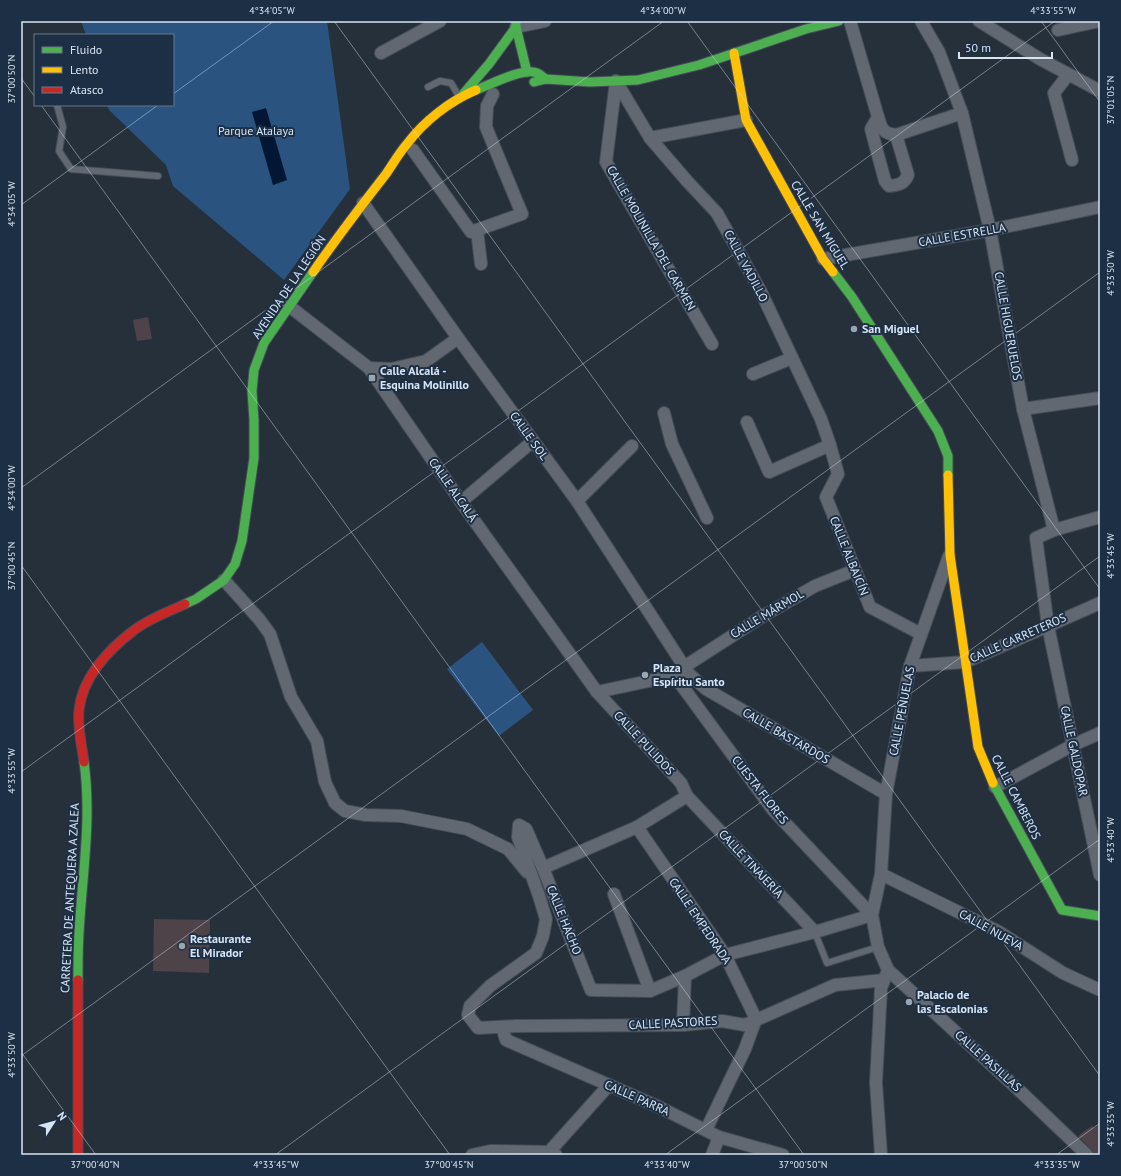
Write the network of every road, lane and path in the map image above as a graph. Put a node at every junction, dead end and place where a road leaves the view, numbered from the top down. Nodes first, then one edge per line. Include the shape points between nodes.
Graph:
1 (440, 21) edge
2 (545, 21) edge
3 (839, 21) edge
4 (850, 21) edge
5 (921, 21) edge
6 (979, 21) edge
7 (1100, 21) edge
8 (516, 24) edge
9 (805, 25) edge
10 (1058, 30) dead end
11 (381, 53) dead end
12 (734, 53) junction
13 (527, 72) junction
14 (1068, 75) junction
15 (545, 79) junction
16 (616, 81) junction
17 (525, 84) dead end
18 (428, 87) dead end
19 (1100, 91) edge
20 (499, 92) junction
21 (460, 98) junction
22 (481, 100) dead end
23 (57, 106) edge
24 (962, 112) junction
25 (878, 117) junction
26 (746, 120) junction
27 (896, 134) junction
28 (650, 138) junction
29 (416, 148) joint
30 (1072, 160) dead end
31 (389, 170) junction
32 (158, 176) dead end
33 (363, 203) junction
34 (1100, 207) edge
35 (477, 230) junction
36 (990, 230) junction
37 (823, 259) junction
38 (481, 264) dead end
39 (289, 306) junction
40 (458, 338) junction
41 (712, 344) dead end
42 (792, 358) junction
43 (369, 368) junction
44 (753, 374) dead end
45 (1100, 398) edge
46 (1024, 409) junction
47 (664, 413) dead end
48 (747, 422) dead end
49 (533, 441) junction
50 (830, 445) junction
51 (632, 446) dead end
52 (254, 458) joint
53 (838, 474) joint
54 (576, 501) junction
55 (461, 502) junction
56 (1100, 517) edge
57 (707, 518) dead end
58 (1054, 530) junction
59 (950, 555) junction
60 (855, 570) junction
61 (224, 580) junction
62 (1100, 603) edge
63 (1048, 626) junction
64 (921, 634) junction
65 (965, 662) junction
66 (910, 666) junction
67 (686, 670) junction
68 (674, 675) junction
69 (597, 692) junction
70 (1100, 733) edge
71 (1073, 745) junction
72 (995, 787) junction
73 (886, 794) junction
74 (687, 796) junction
75 (637, 827) junction
76 (543, 868) junction
77 (881, 874) junction
78 (1100, 875) edge
79 (532, 877) junction
80 (614, 894) dead end
81 (872, 915) junction
82 (1100, 916) edge
83 (816, 935) junction
84 (878, 947) junction
85 (725, 955) junction
86 (886, 975) junction
87 (685, 976) junction
88 (1100, 990) edge
89 (650, 991) junction
90 (756, 1019) junction
91 (683, 1025) junction
92 (502, 1027) junction
93 (609, 1085) junction
94 (706, 1130) junction
95 (719, 1137) junction
96 (553, 1154) edge
97 (78, 1155) edge
98 (472, 1155) edge
99 (712, 1155) edge
100 (783, 1155) edge
101 (881, 1155) edge
102 (1087, 1155) edge

1 - 11 street
2 - 8 street
3 - 9 main road
4 - 25 street
5 - 24 street, CALLE HIGUERUELOS via 939,52
6 - 14 street
7 - 10 street
8 - 13 main road
8 - 21 main road via 490,64
9 - 12 main road
12 - 16 main road via 699,66 638,80
12 - 26 main road, CALLE SAN MIGUEL
13 - 15 main road via 537,73
13 - 20 main road via 502,85
13 - 21 main road, AVENIDA DE LA LEGIÓN
14 - 19 street
14 - 30 street via 1054,93
15 - 16 main road
15 - 17 main road
16 - 28 street, CALLE VADILLO
16 - 41 street, CALLE MOLINILLA DEL CARMEN via 606,162
18 - 21 lane via 440,80 451,83
20 - 22 main road
20 - 35 street via 487,106 486,127 522,214
21 - 31 main road, AVENIDA DE LA LEGIÓN via 427,122 407,143
23 - 32 lane via 63,128 59,151 71,169
24 - 27 street
24 - 36 street, CALLE HIGUERUELOS
25 - 27 street via 881,128 887,133
25 - 27 street via 871,129 885,181 889,186 905,182 908,175
26 - 28 street
26 - 37 main road, CALLE SAN MIGUEL
28 - 42 street, CALLE VADILLO via 717,213 761,292
29 - 31 main road, AVENIDA DE LA LEGIÓN
29 - 35 street via 471,232
31 - 33 main road, AVENIDA DE LA LEGIÓN
33 - 39 main road, AVENIDA DE LA LEGIÓN
33 - 40 street, CALLE SOL
34 - 36 street, CALLE ESTRELLA
35 - 38 street
36 - 37 street, CALLE ESTRELLA
36 - 46 street, CALLE HIGUERUELOS
37 - 59 main road, CALLE SAN MIGUEL via 852,297 938,431 948,456
39 - 43 street, CALLE ALCALÁ
39 - 52 main road, AVENIDA DE LA LEGIÓN via 264,343 254,370
40 - 43 street via 426,361 391,369
40 - 49 street, CALLE SOL
42 - 44 street
42 - 50 street, CALLE VADILLO via 821,419
43 - 55 street, CALLE ALCALÁ
45 - 46 street
46 - 58 street, CALLE HIGUERUELOS
47 - 57 street via 672,444
48 - 50 street via 769,472
49 - 54 street, CALLE SOL
49 - 55 street
50 - 53 street, CALLE VADILLO
51 - 54 street
52 - 61 main road, CARRETERA DE ANTEQUERA A ZALEA via 242,541 235,564
53 - 60 street, CALLE ALBAICÍN via 826,497
54 - 67 street, CALLE SOL
55 - 69 street, CALLE ALCALÁ
56 - 58 street
58 - 63 street via 1036,538
59 - 64 street, CALLE PEÑUELAS
59 - 65 main road, CALLE CAMBEROS
60 - 64 street, CALLE ALBAICÍN via 870,607
60 - 67 street, CALLE MÁRMOL via 808,589 763,616
61 - 79 street via 270,634 291,697 317,741 325,782 335,803 344,811 366,815 401,816 467,829 508,849
61 - 97 main road, CARRETERA DE ANTEQUERA A ZALEA via 196,599 134,630 112,649 85,686 79,710 87,781 88,826 79,934
62 - 63 street, CALLE CARRETEROS
63 - 65 street, CALLE CARRETEROS
63 - 71 street, CALLE GALDOPAR
64 - 66 street, CALLE PEÑUELAS
65 - 66 street, CALLE CARRETEROS
65 - 72 main road, CALLE CAMBEROS via 978,747
66 - 73 street, CALLE PEÑUELAS
67 - 68 street
67 - 73 street, CALLE BASTARDOS via 706,689
68 - 69 street
68 - 81 street, CUESTA FLORES via 773,810
69 - 74 street, CALLE PULIDOS via 681,783
70 - 71 street
71 - 72 street
71 - 78 street, CALLE GALDOPAR
72 - 82 main road, CALLE CAMBEROS via 1062,910
73 - 77 street, CALLE PEÑUELAS
74 - 75 street
74 - 83 street, CALLE TINAJERÍA
75 - 76 street
75 - 85 street, CALLE EMPEDRADA
76 - 79 street via 526,829 519,825 518,837
76 - 89 street, CALLE HACHO via 592,990
77 - 81 street, CALLE PEÑUELAS
77 - 88 street, CALLE NUEVA via 999,932 1063,973
79 - 92 street, CALLE PASTORES via 546,918 543,936 536,953 490,986 470,1006 468,1015 478,1028
80 - 89 street
81 - 83 street, CALLE HACHO
81 - 84 street
83 - 84 lane via 827,963
83 - 85 street, CALLE HACHO
84 - 86 street
85 - 87 street, CALLE HACHO
85 - 90 street, CALLE EMPEDRADA
86 - 90 street, CALLE PASTORES via 834,985
86 - 101 street via 882,988 876,1083
86 - 102 street, CALLE PASILLAS via 1026,1096
87 - 89 street, CALLE HACHO
87 - 91 street
90 - 91 street, CALLE PASTORES via 745,1025 722,1020
90 - 94 street via 745,1049
91 - 92 street, CALLE PASTORES
92 - 93 street, CALLE PARRA via 506,1040
93 - 94 street, CALLE PARRA
93 - 96 street
94 - 95 street, CALLE PARRA
95 - 99 street
95 - 100 street, CALLE PARRA
96 - 98 street via 490,1151

